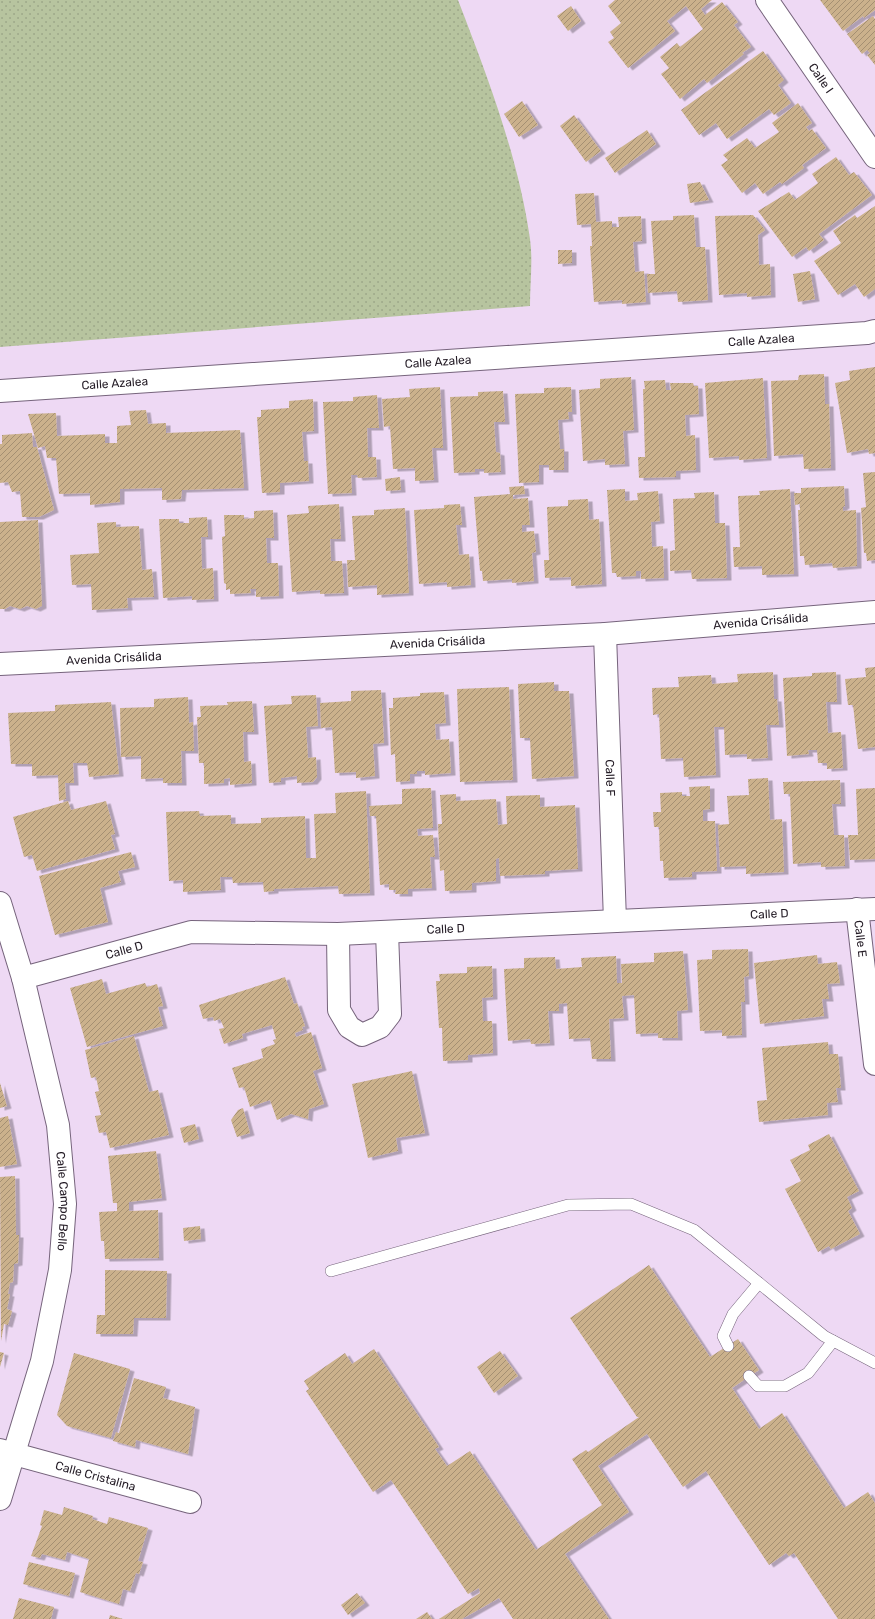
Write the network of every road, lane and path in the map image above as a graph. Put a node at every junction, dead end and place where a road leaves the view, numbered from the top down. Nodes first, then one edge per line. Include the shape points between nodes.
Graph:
1 (767, 0) edge
2 (875, 157) edge
3 (875, 331) edge
4 (0, 391) edge
5 (875, 612) edge
6 (605, 634) junction
7 (0, 664) edge
8 (0, 903) edge
9 (866, 909) edge
10 (616, 921) junction
11 (387, 932) junction
12 (338, 934) junction
13 (23, 978) junction
14 (875, 1064) edge
15 (331, 1271) dead end
16 (759, 1283) junction
17 (833, 1341) junction
18 (728, 1346) dead end
19 (875, 1363) edge
20 (749, 1376) dead end
21 (6, 1452) edge
22 (0, 1499) edge
23 (190, 1502) dead end

1 - 2 street, Calle I
3 - 4 street, Calle Azalea via 867,334
5 - 6 street, Avenida Crisálida
6 - 7 street, Avenida Crisálida
6 - 10 street, Calle F
8 - 13 street, Calle Campo Bello
9 - 10 street, Calle D
9 - 14 street, Calle E
10 - 11 street, Calle D
11 - 12 street, Calle D
11 - 12 street via 390,1014 380,1027 362,1035 349,1027 339,1010
12 - 13 street, Calle D via 191,932
13 - 21 street, Calle Campo Bello via 58,1125 65,1204 60,1270 42,1361
15 - 16 lane via 568,1205 631,1204 694,1230
16 - 17 lane
16 - 18 lane via 734,1314 723,1336
17 - 19 lane
17 - 20 lane via 808,1373 785,1386 758,1386
21 - 22 street, Calle Campo Bello
21 - 23 street, Calle Cristalina

